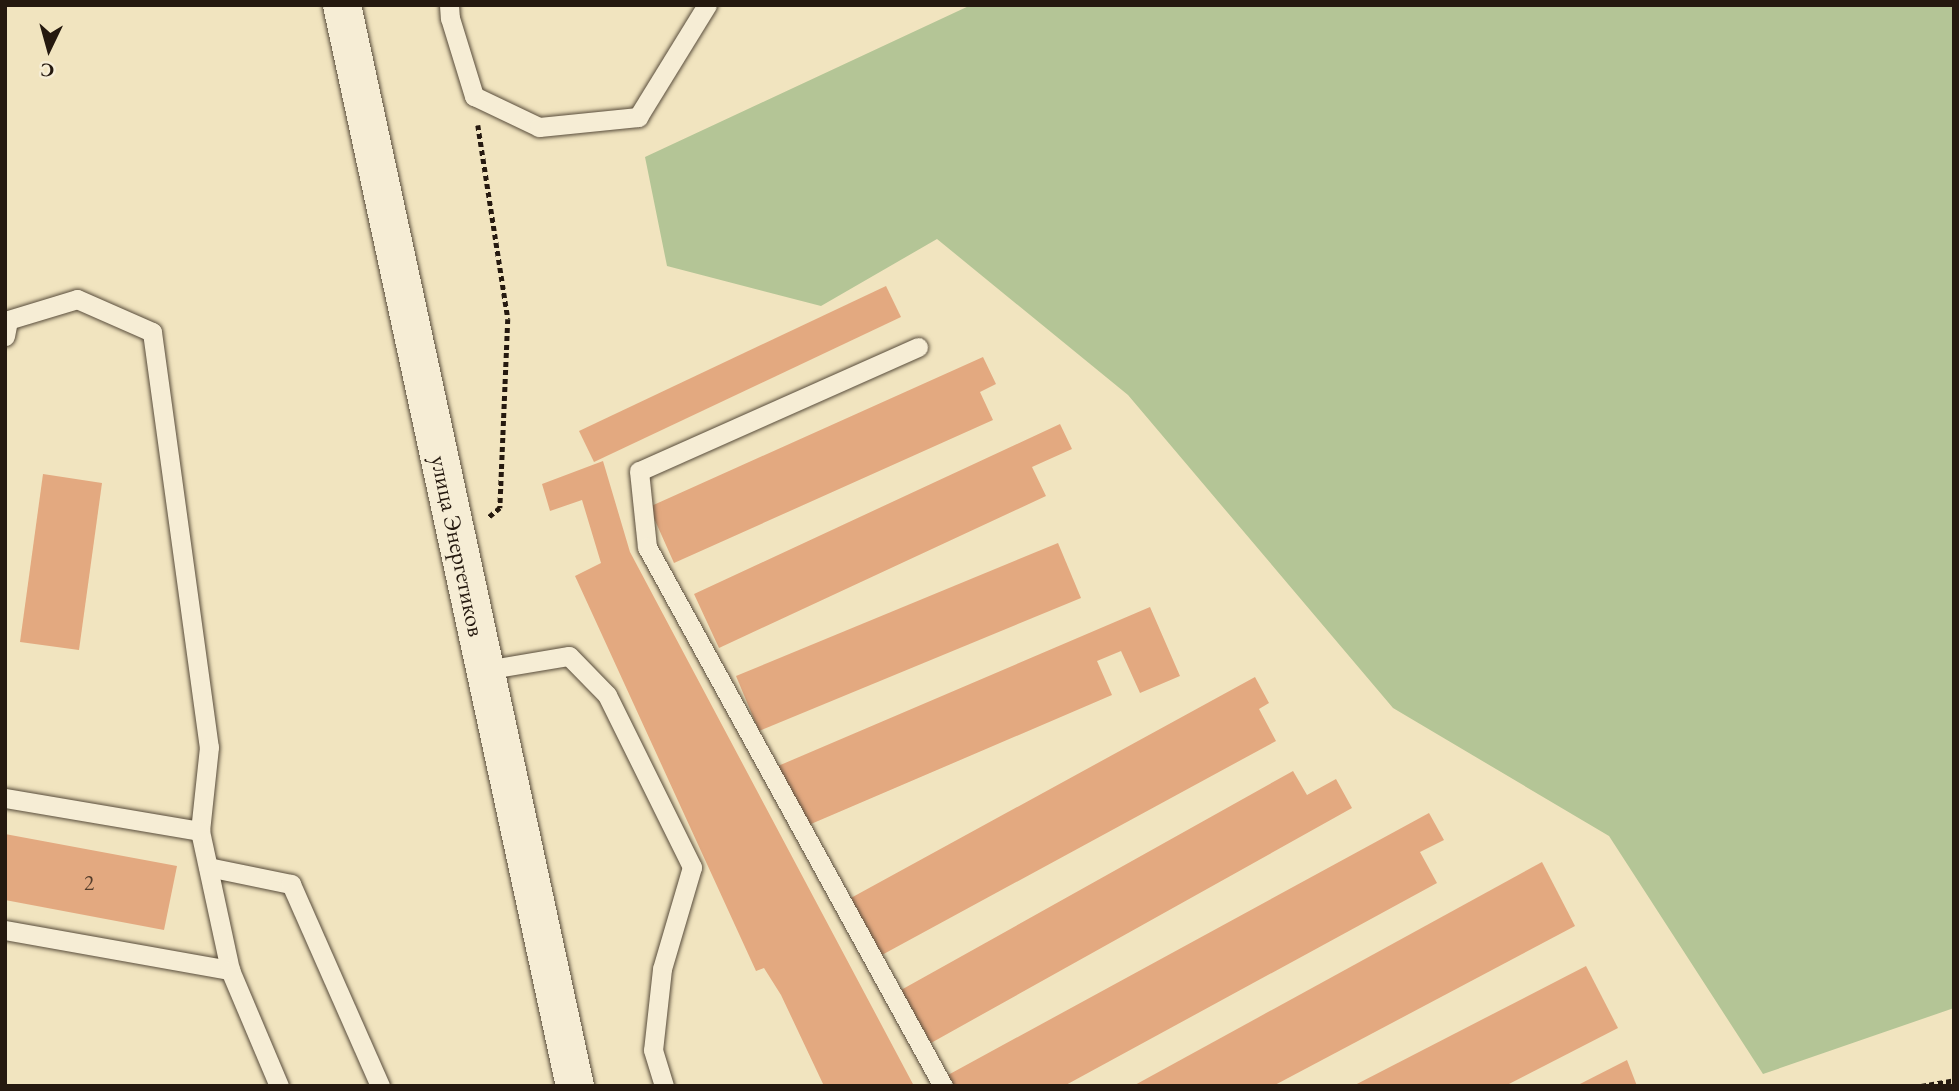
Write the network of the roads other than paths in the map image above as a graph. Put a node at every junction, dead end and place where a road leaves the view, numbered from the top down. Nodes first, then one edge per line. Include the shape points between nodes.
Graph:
1 (342, 5) edge
2 (449, 5) edge
3 (707, 5) edge
4 (5, 336) edge
5 (918, 347) dead end
6 (485, 670) junction
7 (5, 798) edge
8 (200, 831) junction
9 (208, 867) junction
10 (5, 930) edge
11 (230, 970) junction
12 (279, 1086) edge
13 (380, 1086) edge
14 (575, 1086) edge
15 (664, 1086) edge
16 (943, 1086) edge

1 - 6 main road, улица Энергетиков
2 - 3 lane via 474,96 540,127 638,117
4 - 8 lane via 8,320 77,299 152,332 209,747
5 - 16 lane via 639,471 647,547
6 - 14 main road, улица Энергетиков
6 - 15 lane via 569,656 607,695 692,867 662,969 653,1049
7 - 8 lane
8 - 9 lane
9 - 11 lane
9 - 13 lane via 292,884
10 - 11 lane
11 - 12 lane

